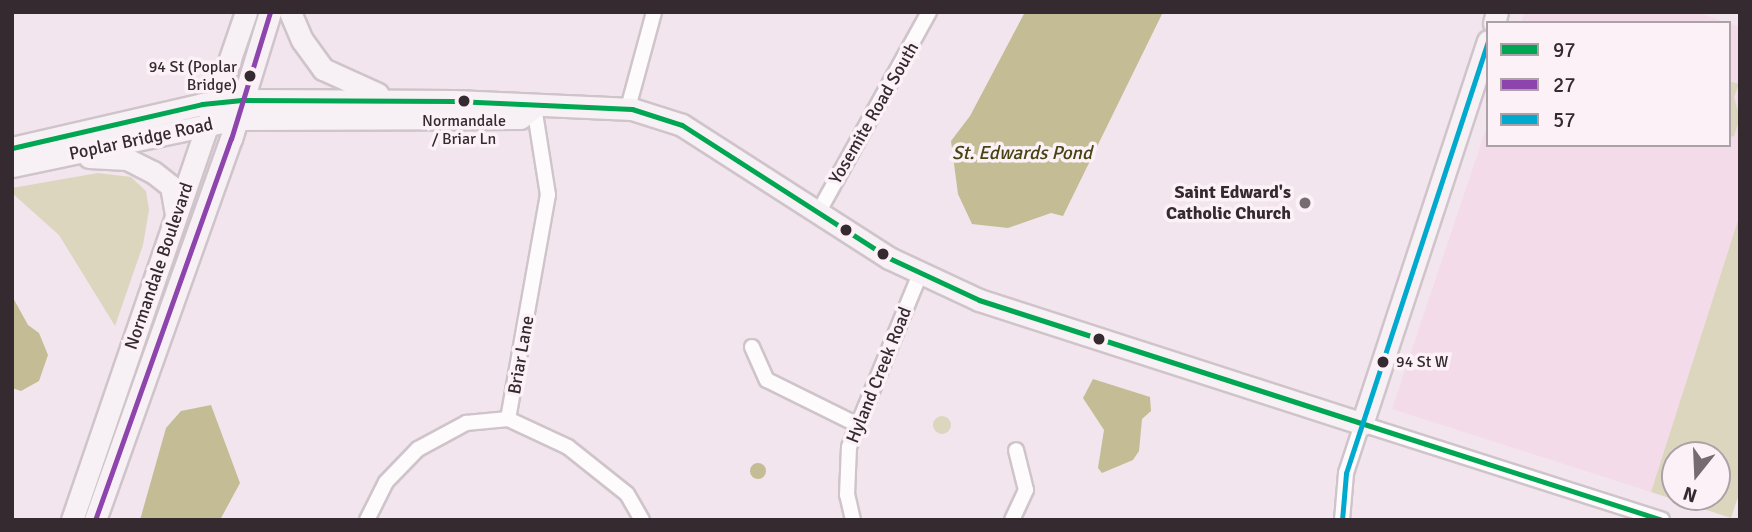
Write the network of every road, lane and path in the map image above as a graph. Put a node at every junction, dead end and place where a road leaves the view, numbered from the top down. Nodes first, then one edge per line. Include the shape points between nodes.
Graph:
1 (246, 12) edge
2 (270, 12) edge
3 (290, 12) edge
4 (654, 12) edge
5 (929, 12) edge
6 (1486, 47) edge
7 (216, 102) junction
8 (534, 107) junction
9 (396, 108) junction
10 (628, 108) junction
11 (239, 110) junction
12 (209, 123) junction
13 (12, 148) edge
14 (55, 157) junction
15 (12, 166) edge
16 (818, 213) junction
17 (176, 216) junction
18 (920, 274) junction
19 (752, 347) dead end
20 (508, 419) junction
21 (1362, 424) junction
22 (858, 425) junction
23 (1016, 450) dead end
24 (72, 520) edge
25 (95, 520) edge
26 (367, 520) edge
27 (642, 520) edge
28 (853, 520) edge
29 (1012, 520) edge
30 (1342, 520) edge
31 (1662, 520) edge

1 - 7 street, Normandale Boulevard
2 - 11 street, Normandale Boulevard
3 - 9 street via 302,40 323,69
4 - 10 street
5 - 16 street, Yosemite Road South
6 - 21 street
7 - 11 street, Poplar Bridge Road
7 - 12 street, Normandale Boulevard
7 - 13 street, Poplar Bridge Road
8 - 9 street, Poplar Bridge Road via 520,118
8 - 10 street, Poplar Bridge Road
8 - 20 street, Briar Lane via 548,195
9 - 11 street, Poplar Bridge Road
10 - 16 street, Poplar Bridge Road via 682,125
11 - 12 street, Poplar Bridge Road
11 - 25 street, Normandale Boulevard
12 - 14 street, Poplar Bridge Road
12 - 17 street, Normandale Boulevard
14 - 15 street, Poplar Bridge Road
14 - 17 street via 136,162 171,186
16 - 18 street, Poplar Bridge Road
17 - 24 street, Normandale Boulevard
18 - 21 street, Poplar Bridge Road via 1026,316
18 - 22 street, Hyland Creek Road
19 - 22 street via 767,380
20 - 26 street, Briar Lane via 466,423 418,449 386,482
20 - 27 street via 568,447 627,494
21 - 30 street via 1346,473
21 - 31 street
22 - 28 street, Hyland Creek Road via 846,471
23 - 29 street via 1026,490

